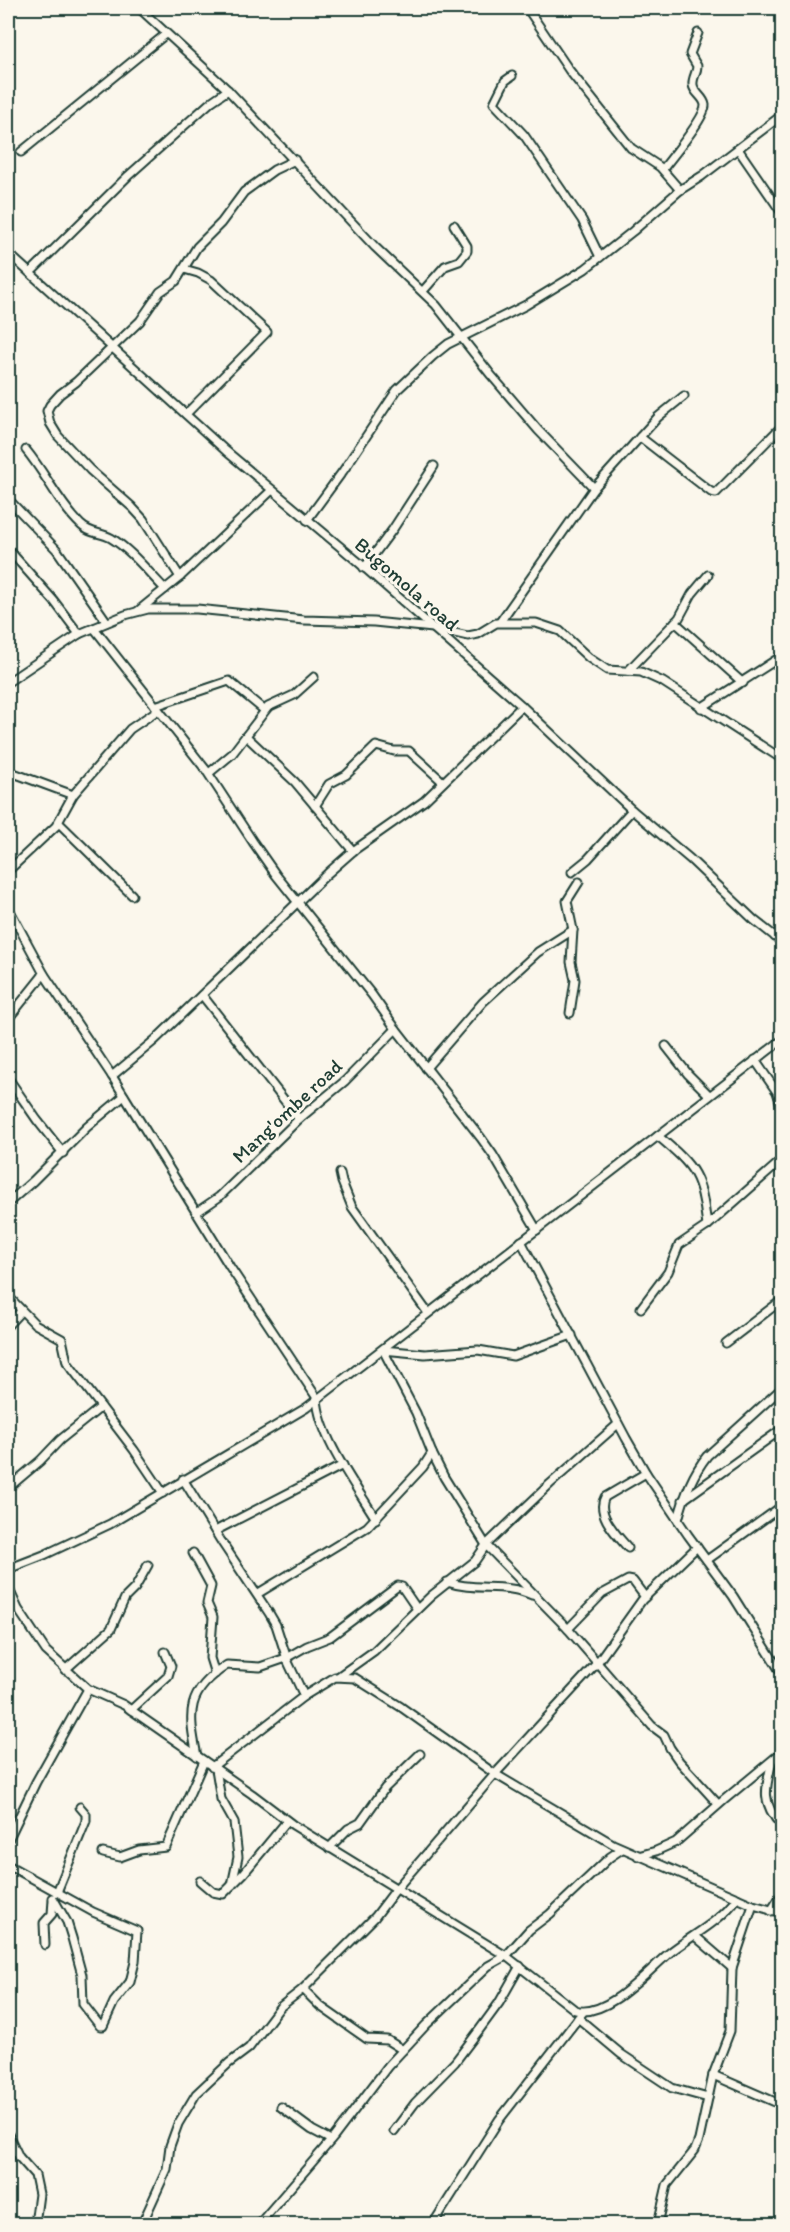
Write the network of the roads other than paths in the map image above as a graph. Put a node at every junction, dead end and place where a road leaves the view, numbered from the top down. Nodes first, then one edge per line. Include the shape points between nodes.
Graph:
1 (139, 8) edge
2 (527, 8) edge
3 (698, 33) dead end
4 (166, 34) junction
5 (512, 76) dead end
6 (228, 90) junction
7 (783, 114) edge
8 (738, 150) junction
9 (21, 152) dead end
10 (295, 160) junction
11 (663, 170) junction
12 (680, 190) junction
13 (783, 213) edge
14 (454, 225) dead end
15 (8, 253) edge
16 (600, 257) junction
17 (184, 269) junction
18 (30, 273) junction
19 (423, 291) junction
20 (461, 337) junction
21 (112, 346) junction
22 (684, 396) dead end
23 (186, 414) junction
24 (783, 426) edge
25 (640, 437) junction
26 (26, 450) dead end
27 (434, 466) dead end
28 (594, 488) junction
29 (272, 490) junction
30 (8, 499) edge
31 (307, 520) junction
32 (8, 549) edge
33 (364, 568) junction
34 (708, 575) dead end
35 (180, 577) junction
36 (165, 589) junction
37 (136, 612) junction
38 (107, 622) junction
39 (500, 622) junction
40 (675, 622) junction
41 (94, 628) junction
42 (433, 628) junction
43 (79, 634) junction
44 (783, 656) edge
45 (628, 671) junction
46 (314, 677) dead end
47 (8, 682) edge
48 (743, 683) junction
49 (522, 706) junction
50 (156, 708) junction
51 (702, 708) junction
52 (264, 711) junction
53 (246, 736) junction
54 (783, 759) edge
55 (8, 771) edge
56 (209, 773) junction
57 (442, 782) junction
58 (73, 795) junction
59 (315, 806) junction
60 (632, 810) junction
61 (59, 823) junction
62 (353, 851) junction
63 (8, 871) edge
64 (572, 872) dead end
65 (579, 882) dead end
66 (132, 895) dead end
67 (298, 902) junction
68 (8, 907) edge
69 (783, 927) edge
70 (573, 930) junction
71 (776, 936) junction
72 (783, 942) edge
73 (44, 974) junction
74 (201, 995) junction
75 (570, 1013) dead end
76 (8, 1019) edge
77 (396, 1029) junction
78 (783, 1040) edge
79 (666, 1047) dead end
80 (755, 1060) junction
81 (426, 1068) junction
82 (112, 1076) junction
83 (8, 1078) edge
84 (709, 1095) junction
85 (124, 1096) junction
86 (783, 1108) edge
87 (299, 1119) junction
88 (658, 1136) junction
89 (63, 1153) junction
90 (783, 1160) edge
91 (340, 1173) dead end
92 (8, 1203) edge
93 (197, 1212) junction
94 (707, 1226) junction
95 (537, 1230) junction
96 (521, 1241) junction
97 (8, 1296) edge
98 (783, 1300) edge
99 (641, 1308) dead end
100 (21, 1311) junction
101 (428, 1313) junction
102 (8, 1325) edge
103 (572, 1335) junction
104 (726, 1343) dead end
105 (383, 1350) junction
106 (783, 1388) edge
107 (317, 1398) junction
108 (101, 1407) junction
109 (618, 1424) junction
110 (783, 1429) edge
111 (432, 1453) junction
112 (343, 1465) junction
113 (646, 1473) junction
114 (183, 1479) junction
115 (8, 1488) edge
116 (163, 1493) junction
117 (683, 1500) junction
118 (783, 1506) edge
119 (376, 1519) junction
120 (678, 1520) junction
121 (215, 1531) junction
122 (486, 1545) junction
123 (697, 1547) junction
124 (628, 1548) dead end
125 (193, 1553) dead end
126 (707, 1560) junction
127 (148, 1565) dead end
128 (8, 1569) edge
129 (447, 1582) junction
130 (8, 1587) edge
131 (257, 1594) junction
132 (537, 1597) junction
133 (645, 1597) junction
134 (10, 1601) edge
135 (417, 1609) junction
136 (568, 1629) junction
137 (165, 1652) dead end
138 (286, 1658) junction
139 (597, 1663) junction
140 (65, 1670) junction
141 (214, 1674) junction
142 (783, 1674) edge
143 (339, 1676) junction
144 (87, 1689) junction
145 (304, 1696) junction
146 (131, 1710) junction
147 (783, 1752) edge
148 (420, 1754) dead end
149 (200, 1758) junction
150 (772, 1762) junction
151 (214, 1768) junction
152 (495, 1774) junction
153 (718, 1804) junction
154 (80, 1807) dead end
155 (287, 1821) junction
156 (783, 1826) edge
157 (8, 1840) edge
158 (329, 1848) junction
159 (622, 1849) junction
160 (103, 1853) dead end
161 (639, 1856) junction
162 (8, 1865) edge
163 (200, 1881) dead end
164 (232, 1885) junction
165 (397, 1888) junction
166 (53, 1893) junction
167 (783, 1894) edge
168 (737, 1898) junction
169 (753, 1905) junction
170 (771, 1911) junction
171 (783, 1913) edge
172 (695, 1936) junction
173 (45, 1945) dead end
174 (506, 1956) junction
175 (520, 1966) junction
176 (732, 1968) junction
177 (303, 1989) junction
178 (581, 2015) junction
179 (403, 2049) junction
180 (713, 2075) junction
181 (708, 2098) junction
182 (783, 2105) edge
183 (281, 2107) dead end
184 (394, 2131) dead end
185 (8, 2134) edge
186 (331, 2140) junction
187 (35, 2224) edge
188 (142, 2224) edge
189 (259, 2224) edge
190 (433, 2224) edge
191 (658, 2224) edge

1 - 4 street
2 - 11 street via 569,70 631,148
3 - 11 street via 690,54 697,66 693,87 705,109
4 - 6 street
4 - 9 street
5 - 16 street via 505,81 494,103 525,135 582,220
6 - 10 street
6 - 18 street via 128,176
7 - 8 street
8 - 12 street
8 - 13 street
10 - 17 street via 244,192 197,247
10 - 19 street via 375,247
11 - 12 street
12 - 16 street
14 - 19 street via 467,251 459,261 445,266
15 - 18 street, Bugomola road
16 - 20 street via 563,284
17 - 21 street via 176,281 160,292 140,321
17 - 23 street via 212,280 267,331
18 - 21 street, Bugomola road
19 - 20 street
20 - 28 street via 538,430
20 - 31 street via 433,356 397,390
21 - 23 street, Bugomola road
21 - 35 street via 50,405 48,419 90,470 143,519
22 - 25 street
23 - 29 street, Bugomola road
24 - 25 street via 716,493
25 - 28 street
26 - 36 street via 79,523 89,532 112,539
27 - 33 street
28 - 39 street
29 - 31 street, Bugomola road
29 - 35 street
30 - 38 street via 57,550
31 - 33 street, Bugomola road
32 - 43 street
33 - 42 street, Bugomola road
34 - 40 street
35 - 36 street
36 - 37 street
37 - 38 street
37 - 42 street via 198,609
38 - 41 street
39 - 42 street via 472,636
39 - 45 street via 554,628 604,668
40 - 45 street
40 - 48 street
41 - 43 street
41 - 50 street
42 - 49 street, Bugomola road
43 - 47 street
44 - 48 street
45 - 51 street via 657,679
46 - 52 street via 294,695
48 - 51 street
49 - 57 street
49 - 60 street, Bugomola road
50 - 52 street via 229,681
50 - 56 street
50 - 58 street via 130,729
51 - 54 street
52 - 53 street
53 - 56 street
53 - 59 street
55 - 58 street
56 - 67 street
57 - 59 street via 410,751 376,746 346,775 329,784
57 - 62 street via 424,801
58 - 61 street
59 - 62 street
60 - 64 street
60 - 71 street, Bugomola road
61 - 63 street
61 - 66 street
62 - 67 street
65 - 70 street via 567,901
67 - 74 street
67 - 77 street
68 - 73 street
69 - 71 street
70 - 75 street via 571,958 575,980
70 - 81 street via 537,952 483,1002
71 - 72 street, Bugomola road
73 - 76 street
73 - 82 street
74 - 82 street
74 - 87 street
77 - 81 street
77 - 87 street, Mang'ombe road via 345,1081
78 - 80 street
79 - 84 street
80 - 84 street
80 - 86 street
81 - 95 street via 494,1155
82 - 85 street
83 - 89 street
84 - 88 street
85 - 89 street
85 - 93 street
87 - 93 street, Mang'ombe road via 219,1197
88 - 94 street via 683,1157 698,1179
88 - 95 street
89 - 92 street
90 - 94 street
91 - 101 street via 352,1206
93 - 107 street
94 - 99 street via 679,1245 668,1272
95 - 96 street
96 - 101 street
96 - 103 street
97 - 100 street
98 - 104 street
100 - 102 street
100 - 108 street via 61,1338 67,1362
101 - 105 street
103 - 105 street via 513,1356 478,1350 425,1354
103 - 109 street
105 - 107 street
105 - 111 street
106 - 117 street via 707,1456 697,1468
107 - 112 street via 319,1418
107 - 114 street
108 - 115 street
108 - 116 street
109 - 113 street
109 - 122 street
110 - 117 street
111 - 119 street
111 - 122 street
112 - 119 street
112 - 121 street
113 - 120 street
113 - 124 street via 605,1497 602,1504 610,1525
114 - 116 street
114 - 121 street
116 - 128 street via 110,1524
117 - 120 street
118 - 126 street
119 - 131 street
120 - 123 street
121 - 131 street
122 - 129 street via 475,1561
122 - 132 street
123 - 126 street
123 - 133 street
125 - 141 street via 211,1586 207,1603 213,1617 210,1658
126 - 142 street
127 - 140 street via 125,1598 111,1629
129 - 132 street via 470,1588 514,1587
129 - 135 street
130 - 134 street
131 - 138 street via 276,1625
132 - 136 street
133 - 136 street via 628,1580 597,1598
133 - 139 street
134 - 140 street
135 - 138 street via 398,1586 330,1637
135 - 143 street via 374,1652
136 - 139 street
137 - 146 street via 171,1671
138 - 141 street via 260,1667 227,1665
138 - 145 street
139 - 152 street
139 - 153 street via 664,1736 679,1761
140 - 144 street
141 - 149 street via 191,1707 190,1725
143 - 145 street
143 - 152 street via 355,1678 370,1686
144 - 146 street
144 - 157 street
145 - 151 street
146 - 149 street
147 - 150 street
148 - 158 street via 386,1788 360,1823
149 - 151 street
149 - 160 street via 166,1847 120,1857
150 - 153 street
150 - 156 street via 765,1798
151 - 155 street
151 - 164 street via 221,1799 234,1822 238,1857
152 - 159 street
152 - 165 street
153 - 161 street via 672,1845
154 - 166 street via 86,1821
155 - 158 street
155 - 164 street
158 - 165 street
159 - 161 street
159 - 174 street
161 - 168 street
162 - 166 street
163 - 164 street via 219,1895
165 - 174 street
165 - 177 street via 375,1917
166 - 166 street via 138,1932 130,1982 102,2026 83,2004 82,1975 67,1922
166 - 173 street via 52,1914 44,1923
167 - 170 street
168 - 169 street
168 - 172 street via 721,1917
169 - 170 street
169 - 176 street
170 - 171 street
172 - 176 street
172 - 178 street via 622,1994
174 - 175 street
174 - 179 street via 483,1971
175 - 178 street
175 - 184 street via 474,2037
176 - 180 street via 730,2031
177 - 179 street via 367,2039 387,2040
177 - 188 street via 280,2007 252,2045 196,2094 178,2124 167,2169
178 - 181 street via 621,2054 675,2090
178 - 190 street via 499,2120
179 - 186 street
180 - 181 street
180 - 182 street
181 - 191 street via 697,2147 667,2185
183 - 186 street
185 - 187 street via 18,2157 35,2175 39,2194
186 - 189 street

